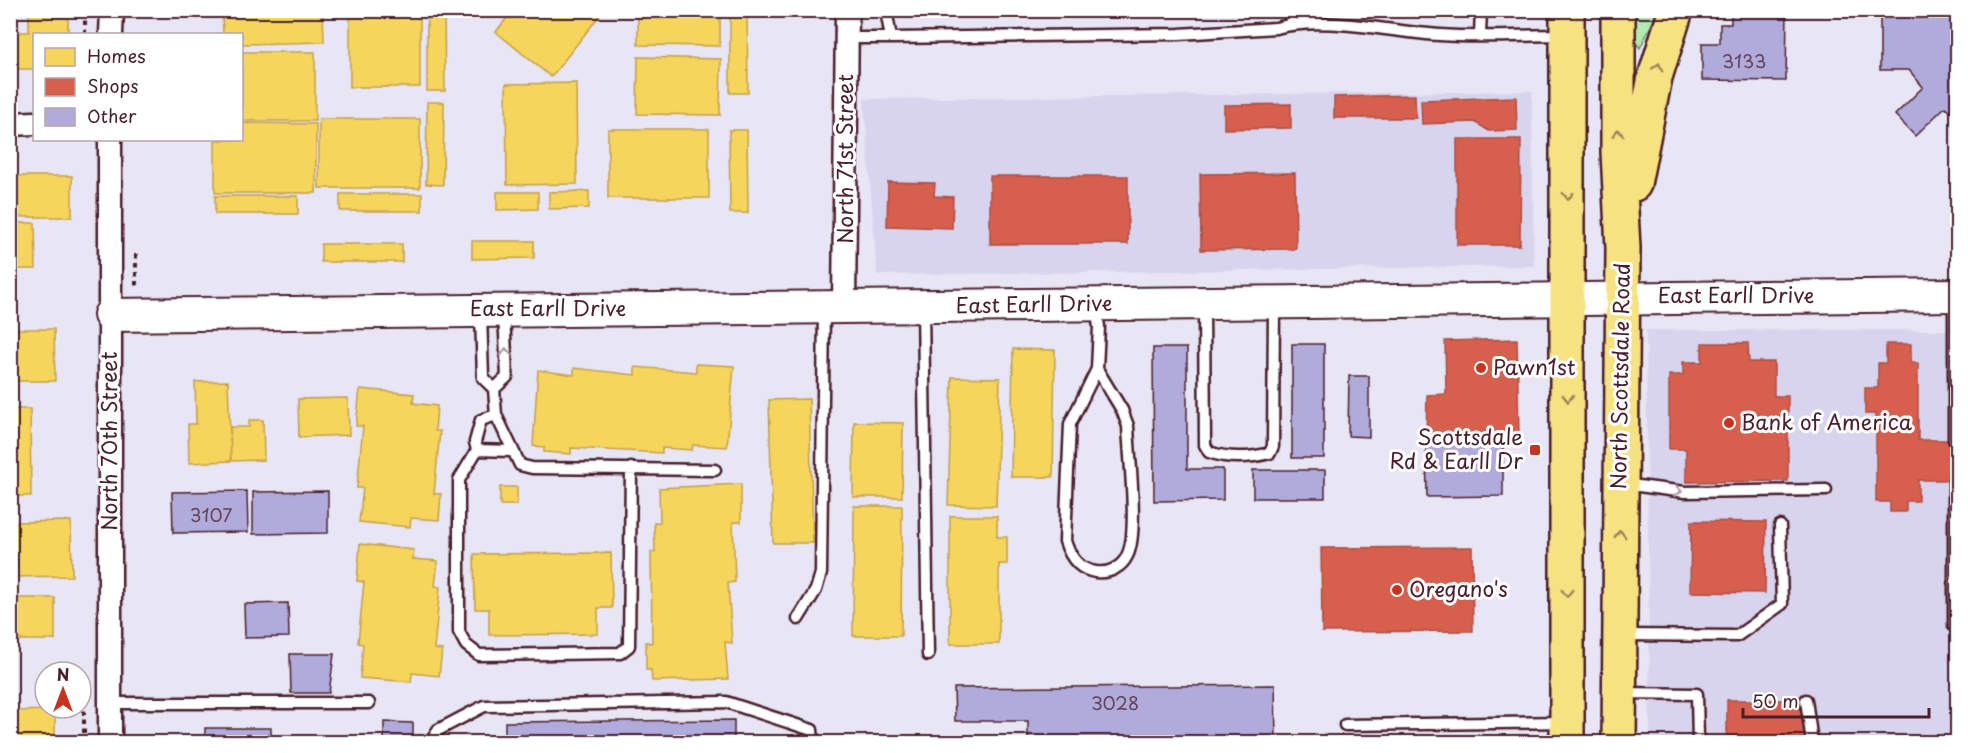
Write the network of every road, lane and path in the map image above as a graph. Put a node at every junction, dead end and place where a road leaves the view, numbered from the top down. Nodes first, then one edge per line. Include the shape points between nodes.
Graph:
1 (85, 10) edge
2 (112, 10) edge
3 (847, 10) edge
4 (886, 10) edge
5 (1290, 10) edge
6 (1481, 10) edge
7 (1618, 10) edge
8 (1676, 10) edge
9 (1567, 23) edge
10 (1291, 24) junction
11 (85, 33) edge
12 (111, 33) edge
13 (1480, 36) junction
14 (846, 38) junction
15 (891, 38) junction
16 (33, 123) edge
17 (10, 124) edge
18 (110, 141) edge
19 (1623, 248) junction
20 (1956, 295) edge
21 (1622, 297) junction
22 (1569, 298) junction
23 (1274, 302) junction
24 (1204, 303) junction
25 (1096, 304) junction
26 (923, 306) junction
27 (834, 308) junction
28 (493, 309) junction
29 (110, 315) junction
30 (1097, 369) junction
31 (495, 389) junction
32 (496, 415) junction
33 (1954, 440) dead end
34 (477, 450) junction
35 (512, 451) junction
36 (631, 468) junction
37 (715, 470) dead end
38 (1954, 480) dead end
39 (1620, 484) junction
40 (1826, 490) dead end
41 (1780, 526) dead end
42 (798, 619) dead end
43 (1954, 626) dead end
44 (1619, 635) junction
45 (928, 655) dead end
46 (1619, 693) junction
47 (1806, 700) dead end
48 (110, 703) junction
49 (369, 703) dead end
50 (1345, 725) dead end
51 (1567, 732) edge
52 (110, 742) edge
53 (431, 742) edge
54 (813, 742) edge
55 (1618, 742) edge
56 (1698, 742) edge
57 (1812, 742) edge

1 - 11 path
2 - 12 street
3 - 14 street, North 71st Street
4 - 15 lane
5 - 10 lane
6 - 13 lane
19 -> 7 main road, North Scottsdale Road
19 -> 8 main road via 1650,98
9 - 13 lane
9 -> 22 main road
10 - 13 lane
10 - 15 lane via 1179,34
14 - 15 lane
14 - 27 street, North 71st Street
16 - 17 street
18 - 29 street, North 70th Street
19 - 21 main road, North Scottsdale Road
20 - 21 street, East Earll Drive
20 - 33 lane
21 - 22 street, East Earll Drive
21 - 39 main road, North Scottsdale Road
22 - 23 street, East Earll Drive
22 -> 51 main road
23 - 24 street, East Earll Drive
23 - 24 lane via 1274,446 1270,453 1259,456 1232,457 1209,452 1205,445
24 - 25 street, East Earll Drive
25 - 26 street, East Earll Drive
25 - 30 lane
26 - 27 street, East Earll Drive
26 - 45 lane
27 - 28 street, East Earll Drive
27 - 42 lane via 821,573 816,590
28 - 29 street, East Earll Drive
28 - 31 lane via 483,378
31 -> 28 lane via 507,377
29 - 48 street, North 70th Street
30 - 30 lane via 1128,426 1132,540 1123,564 1112,571 1096,572 1077,564 1065,541 1070,424
31 - 32 lane
32 - 34 lane via 481,420 475,442
32 - 35 lane
34 - 35 lane
34 - 36 lane via 459,480 459,632 466,645 479,655 620,653 629,646
35 - 36 lane via 520,465 532,468
36 - 37 lane
38 - 43 lane
39 -> 40 lane via 1685,492
44 -> 39 main road, North Scottsdale Road
41 - 44 lane via 1782,604 1737,636
44 - 46 main road, North Scottsdale Road
46 - 55 main road, North Scottsdale Road
46 - 56 lane via 1697,694
47 - 57 lane
48 - 49 lane
48 - 52 street, North 70th Street
50 - 51 lane
53 - 54 lane via 438,730 484,706 726,702 812,730

